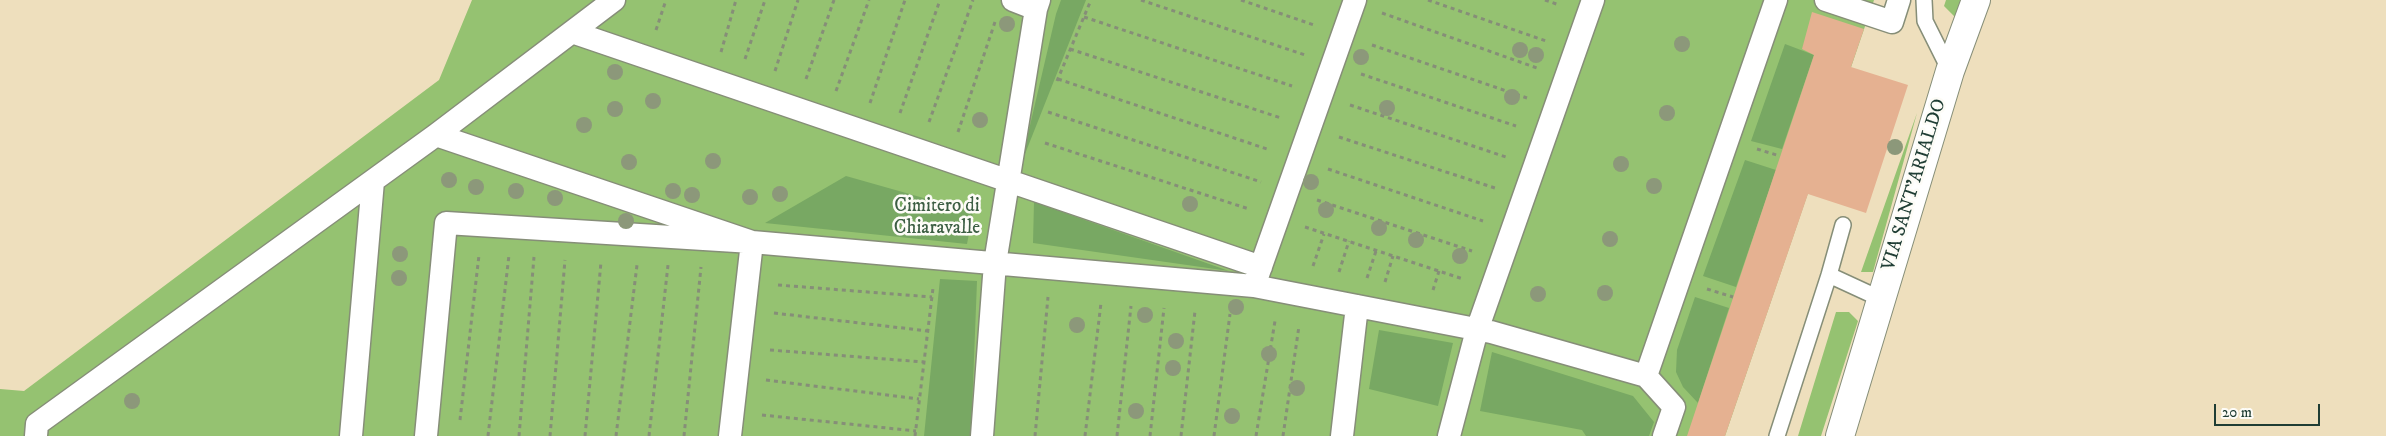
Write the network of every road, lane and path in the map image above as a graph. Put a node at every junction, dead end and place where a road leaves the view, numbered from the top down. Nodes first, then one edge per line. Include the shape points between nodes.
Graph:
1 (614, 0) edge
2 (736, 0) edge
3 (765, 0) edge
4 (798, 0) edge
5 (834, 0) edge
6 (869, 0) edge
7 (905, 0) edge
8 (940, 0) edge
9 (973, 0) edge
10 (1013, 0) edge
11 (1241, 0) edge
12 (1428, 0) edge
13 (1594, 0) edge
14 (1776, 0) edge
15 (1826, 0) edge
16 (1899, 0) edge
17 (1924, 0) edge
18 (1976, 0) edge
19 (1037, 4) edge
20 (1364, 5) edge
21 (996, 19) dead end
22 (1315, 25) dead end
23 (572, 32) junction
24 (1370, 44) dead end
25 (1575, 52) junction
26 (1950, 71) junction
27 (1566, 78) junction
28 (712, 80) junction
29 (735, 88) junction
30 (766, 98) junction
31 (1556, 107) junction
32 (796, 108) junction
33 (826, 119) junction
34 (860, 130) junction
35 (436, 135) junction
36 (890, 140) junction
37 (919, 150) junction
38 (948, 160) junction
39 (373, 181) junction
40 (1008, 181) junction
41 (483, 225) junction
42 (1843, 225) dead end
43 (513, 227) junction
44 (536, 229) junction
45 (568, 230) junction
46 (604, 232) junction
47 (641, 235) junction
48 (671, 237) junction
49 (704, 239) junction
50 (752, 242) junction
51 (936, 258) junction
52 (995, 263) junction
53 (1051, 268) junction
54 (1104, 273) junction
55 (1829, 274) junction
56 (1134, 275) junction
57 (1167, 278) junction
58 (1250, 279) junction
59 (1198, 281) junction
60 (747, 282) junction
61 (1280, 291) junction
62 (1303, 295) junction
63 (932, 297) junction
64 (1881, 299) junction
65 (1357, 306) junction
66 (744, 309) junction
67 (1477, 330) junction
68 (928, 331) junction
69 (740, 347) junction
70 (924, 362) junction
71 (1646, 376) junction
72 (737, 377) junction
73 (919, 399) junction
74 (733, 412) junction
75 (460, 426) dead end
76 (916, 430) junction
77 (36, 436) edge
78 (351, 436) edge
79 (426, 436) edge
80 (488, 436) edge
81 (519, 436) edge
82 (550, 436) edge
83 (585, 436) edge
84 (616, 436) edge
85 (649, 436) edge
86 (684, 436) edge
87 (730, 436) edge
88 (915, 436) edge
89 (982, 436) edge
90 (1035, 436) edge
91 (1085, 436) edge
92 (1117, 436) edge
93 (1150, 436) edge
94 (1181, 436) edge
95 (1214, 436) edge
96 (1256, 436) edge
97 (1283, 436) edge
98 (1342, 436) edge
99 (1449, 436) edge
100 (1664, 436) edge
101 (1777, 436) edge
102 (1840, 436) edge

1 - 23 street
2 - 28 path
3 - 29 path
4 - 30 path
5 - 32 path
6 - 33 path
7 - 34 path
8 - 36 path
9 - 37 path
10 - 19 street
11 - 22 path
12 - 25 path
13 - 25 street
14 - 71 street
15 - 16 street via 1892,22
17 - 26 lane via 1925,21
18 - 26 street, VIA SANT'ARIALDO
19 - 40 street
20 - 27 path
20 - 58 street
21 - 38 path
23 - 28 street
23 - 35 street
24 - 31 path
25 - 27 street
26 - 64 street, VIA SANT'ARIALDO
27 - 31 street
28 - 29 street
29 - 30 street
30 - 32 street
31 - 67 street
32 - 33 street
33 - 34 street
34 - 36 street
35 - 39 street
35 - 50 street
36 - 37 street
37 - 38 street
38 - 40 street
39 - 77 street via 38,424
39 - 78 street
40 - 52 street
40 - 58 street
41 - 43 street
41 - 75 path
41 - 79 street via 446,223
42 - 55 lane
43 - 44 street
43 - 80 path
44 - 45 street
44 - 81 path
45 - 46 street
45 - 82 path
46 - 47 street
46 - 83 path
47 - 48 street
47 - 84 path
48 - 49 street
48 - 85 path
49 - 50 street
49 - 86 path
50 - 51 street
50 - 60 street
51 - 52 street
51 - 63 path
52 - 53 street
52 - 89 street
53 - 54 street
53 - 90 path
54 - 56 street
54 - 91 path
55 - 64 lane, VIA SANT'ARIALDO
55 - 101 lane
56 - 57 street
56 - 92 path
57 - 59 street
57 - 93 path
58 - 59 street
58 - 61 street
58 - 95 path
59 - 94 path
60 - 63 path
60 - 66 street
61 - 62 street
61 - 96 path
62 - 65 street
62 - 97 path
63 - 68 path
64 - 102 street, VIA SANT'ARIALDO
65 - 67 street
65 - 98 street
66 - 68 path
66 - 69 street
67 - 71 street
67 - 99 street
68 - 70 path
69 - 70 path
69 - 72 street
70 - 73 path
71 - 100 street via 1674,407
72 - 73 path
72 - 74 street
73 - 76 path
74 - 76 path
74 - 87 street
76 - 88 path

